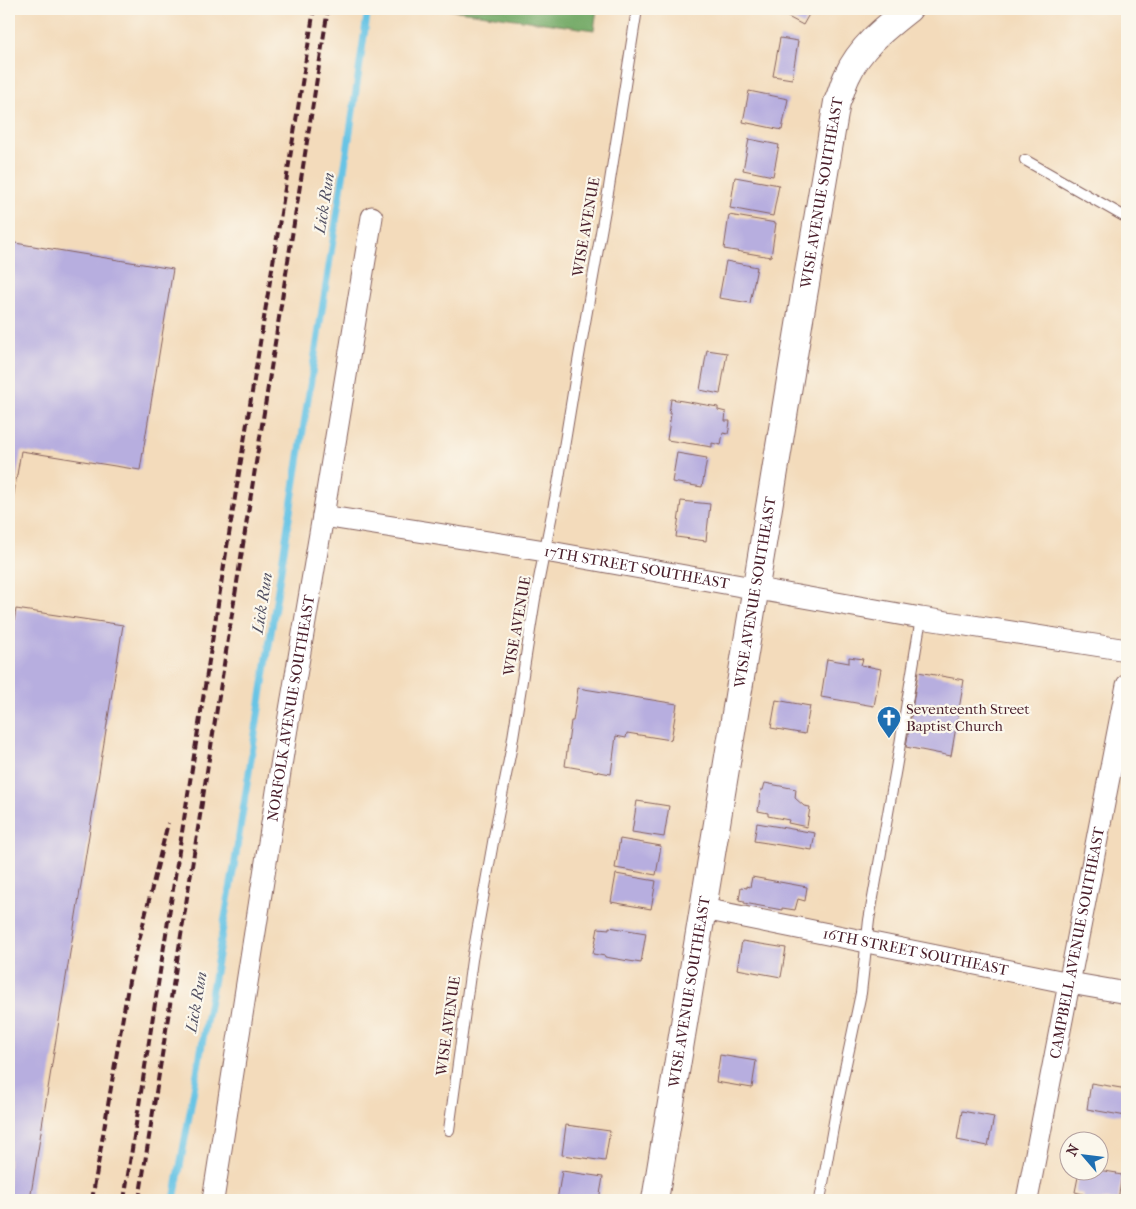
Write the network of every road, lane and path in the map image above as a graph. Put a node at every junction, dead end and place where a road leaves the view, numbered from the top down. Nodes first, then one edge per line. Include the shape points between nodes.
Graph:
1 (637, 9) edge
2 (908, 9) edge
3 (1025, 160) dead end
4 (372, 217) dead end
5 (1127, 218) edge
6 (323, 516) junction
7 (545, 551) junction
8 (756, 589) junction
9 (920, 618) junction
10 (1127, 650) edge
11 (1127, 685) edge
12 (704, 909) junction
13 (867, 942) junction
14 (1070, 983) junction
15 (1127, 993) edge
16 (449, 1130) dead end
17 (213, 1200) edge
18 (655, 1200) edge
19 (820, 1200) edge
20 (1027, 1200) edge

1 - 7 lane, WISE AVENUE
2 - 8 street, WISE AVENUE SOUTHEAST via 863,51 837,102
3 - 5 lane
4 - 6 street, NORFOLK AVENUE SOUTHEAST
6 - 7 street, 17TH STREET SOUTHEAST
6 - 17 street, NORFOLK AVENUE SOUTHEAST
7 - 8 street, 17TH STREET SOUTHEAST
7 - 16 lane, WISE AVENUE via 472,960
8 - 9 street, 17TH STREET SOUTHEAST
8 - 12 street, WISE AVENUE SOUTHEAST
9 - 10 street, 17TH STREET SOUTHEAST
9 - 13 lane
11 - 14 street, CAMPBELL AVENUE SOUTHEAST
12 - 13 street, 16TH STREET SOUTHEAST
12 - 18 street, WISE AVENUE SOUTHEAST
13 - 14 street, 16TH STREET SOUTHEAST
13 - 19 lane via 861,993
14 - 15 street, 16TH STREET SOUTHEAST
14 - 20 street, CAMPBELL AVENUE SOUTHEAST

